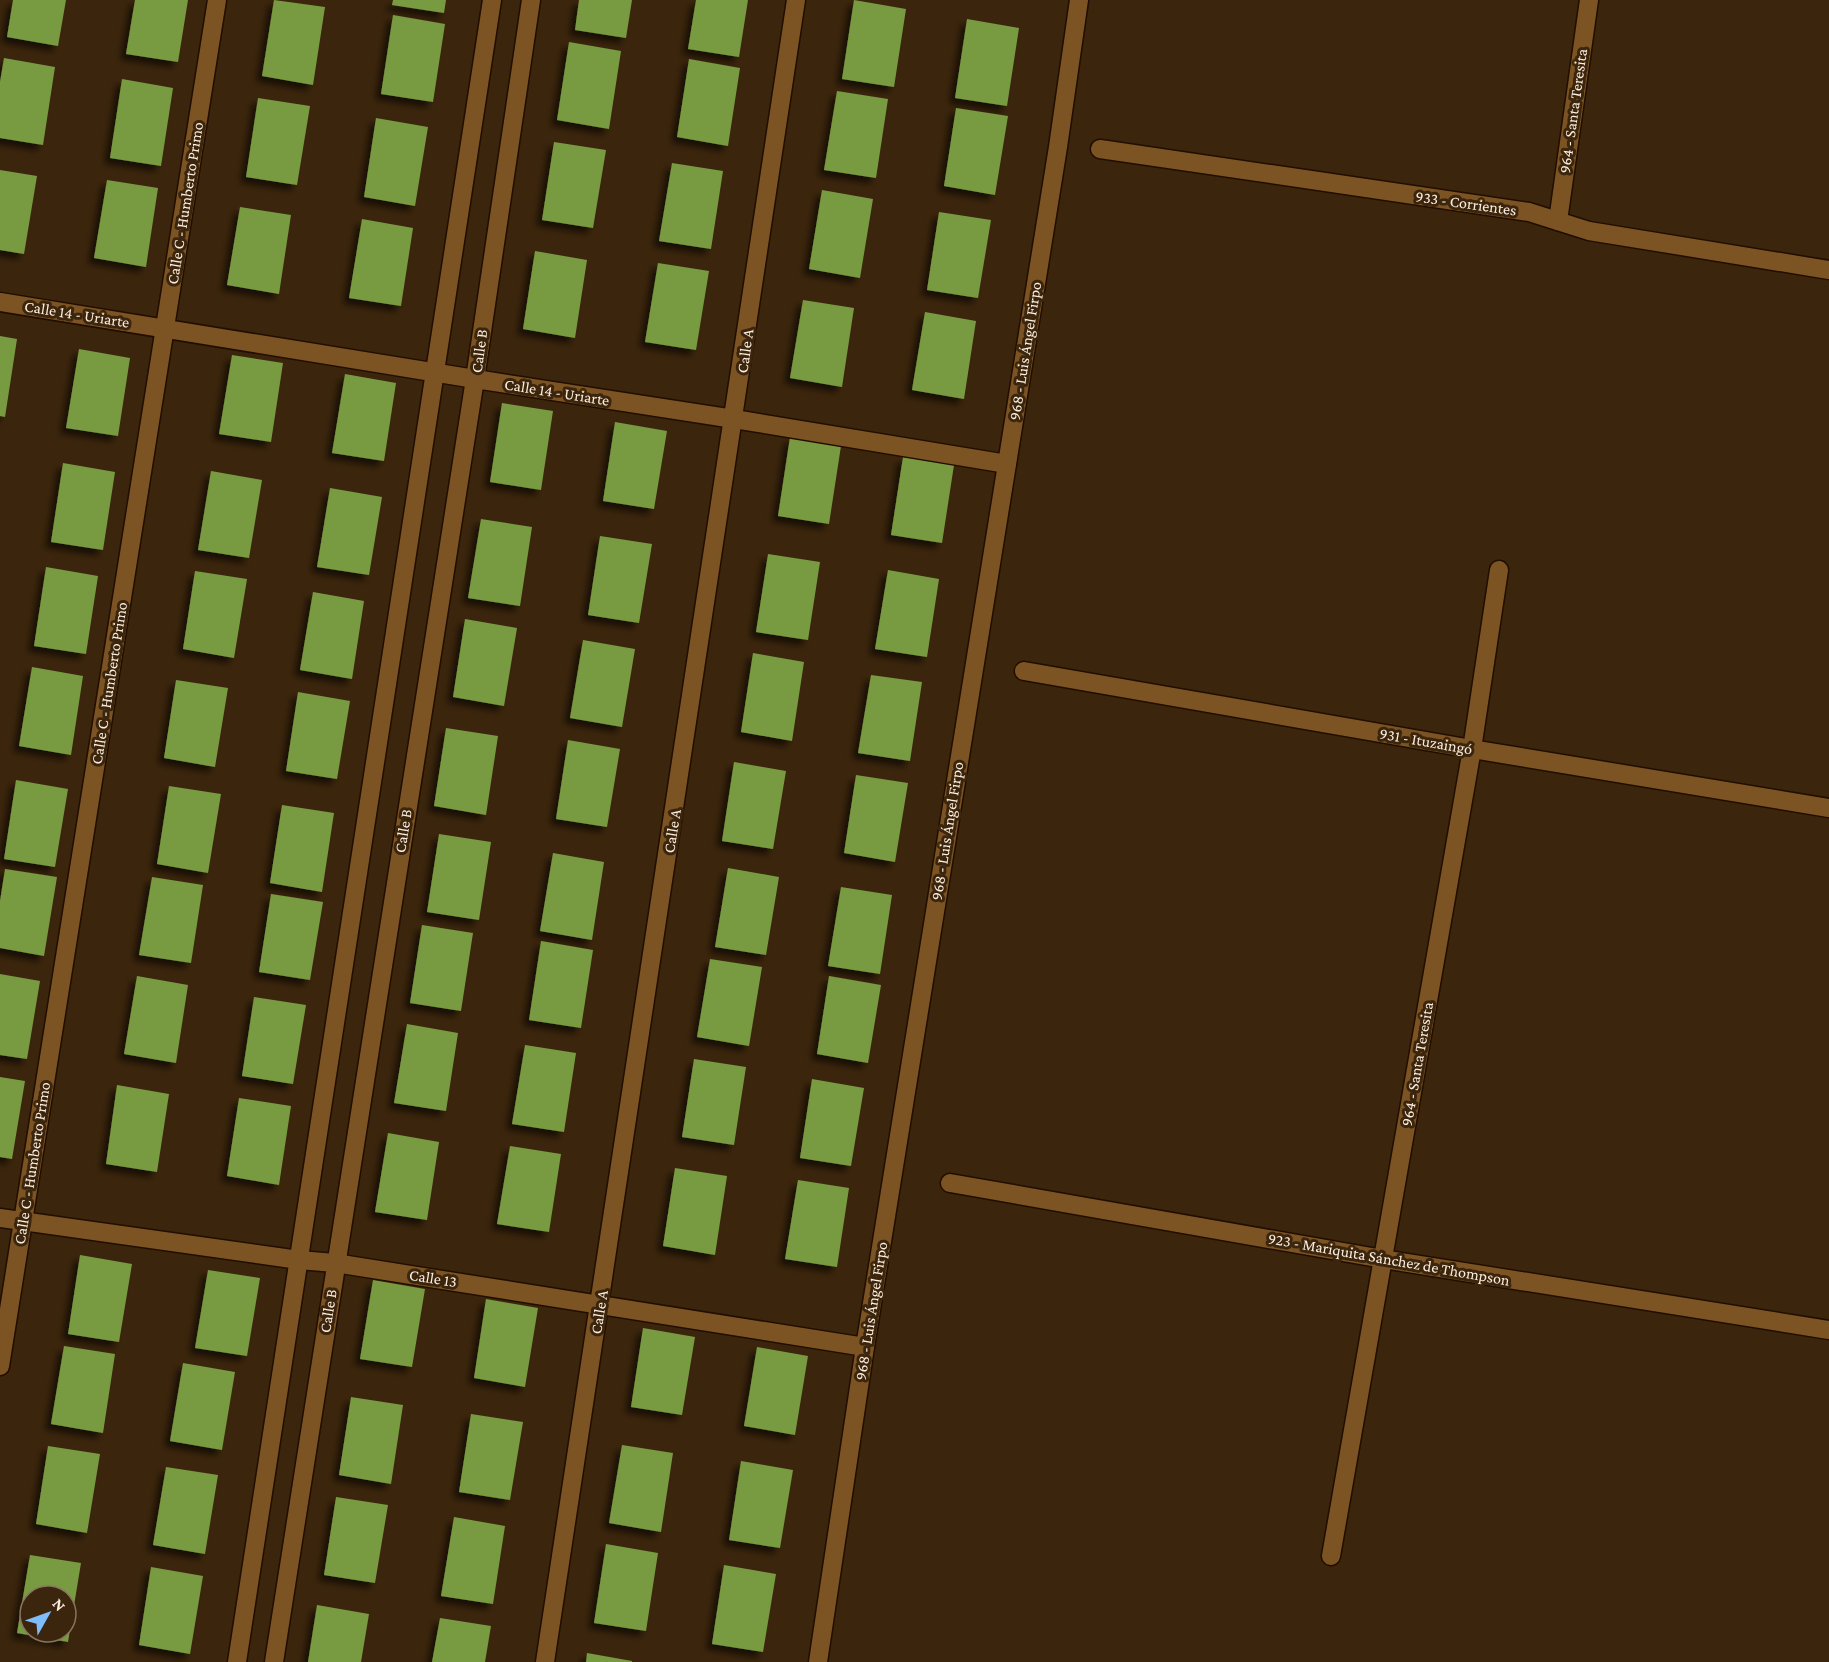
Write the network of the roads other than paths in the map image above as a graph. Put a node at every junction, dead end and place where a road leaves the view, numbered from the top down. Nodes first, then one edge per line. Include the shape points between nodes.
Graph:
1 (217, 0) edge
2 (492, 0) edge
3 (531, 0) edge
4 (796, 0) edge
5 (1078, 0) edge
6 (1589, 0) edge
7 (1100, 149) dead end
8 (1558, 221) junction
9 (1829, 270) edge
10 (0, 302) edge
11 (166, 328) junction
12 (436, 372) junction
13 (475, 379) junction
14 (735, 419) junction
15 (1007, 465) junction
16 (1499, 570) dead end
17 (1024, 671) dead end
18 (1472, 749) junction
19 (1829, 808) edge
20 (950, 1183) dead end
21 (0, 1218) edge
22 (23, 1221) junction
23 (1383, 1259) junction
24 (299, 1260) junction
25 (335, 1263) junction
26 (600, 1304) junction
27 (1829, 1330) edge
28 (865, 1347) junction
29 (0, 1366) edge
30 (1331, 1556) dead end
31 (237, 1662) edge
32 (274, 1662) edge
33 (545, 1662) edge
34 (818, 1662) edge

1 - 11 street, Calle C - Humberto Primo
2 - 12 street
3 - 13 street, Calle B
4 - 14 street, Calle A
5 - 15 street, 968 - Luis Ángel Firpo
6 - 8 street, 964 - Santa Teresita
7 - 8 street, 933 - Corrientes via 1529,212
8 - 9 street, 933 - Corrientes via 1589,231
10 - 11 street, Calle 14 - Uriarte
11 - 12 street, Calle 14 - Uriarte
11 - 22 street, Calle C - Humberto Primo
12 - 13 street, Calle 14 - Uriarte
12 - 24 street
13 - 14 street, Calle 14 - Uriarte
13 - 25 street, Calle B
14 - 15 street, Calle 14 - Uriarte
14 - 26 street, Calle A
15 - 28 street, 968 - Luis Ángel Firpo
16 - 18 street, 964 - Santa Teresita
17 - 18 street, 931 - Ituzaingó
18 - 19 street, 931 - Ituzaingó
18 - 23 street, 964 - Santa Teresita
20 - 23 street, 923 - Mariquita Sánchez de Thompson
21 - 22 street, Calle 13
22 - 24 street, Calle 13
22 - 29 street, Calle C - Humberto Primo
23 - 27 street, 923 - Mariquita Sánchez de Thompson
23 - 30 street, 964 - Santa Teresita
24 - 25 street, Calle 13
24 - 31 street
25 - 26 street, Calle 13
25 - 32 street, Calle B
26 - 28 street, Calle 13
26 - 33 street, Calle A
28 - 34 street, 968 - Luis Ángel Firpo

